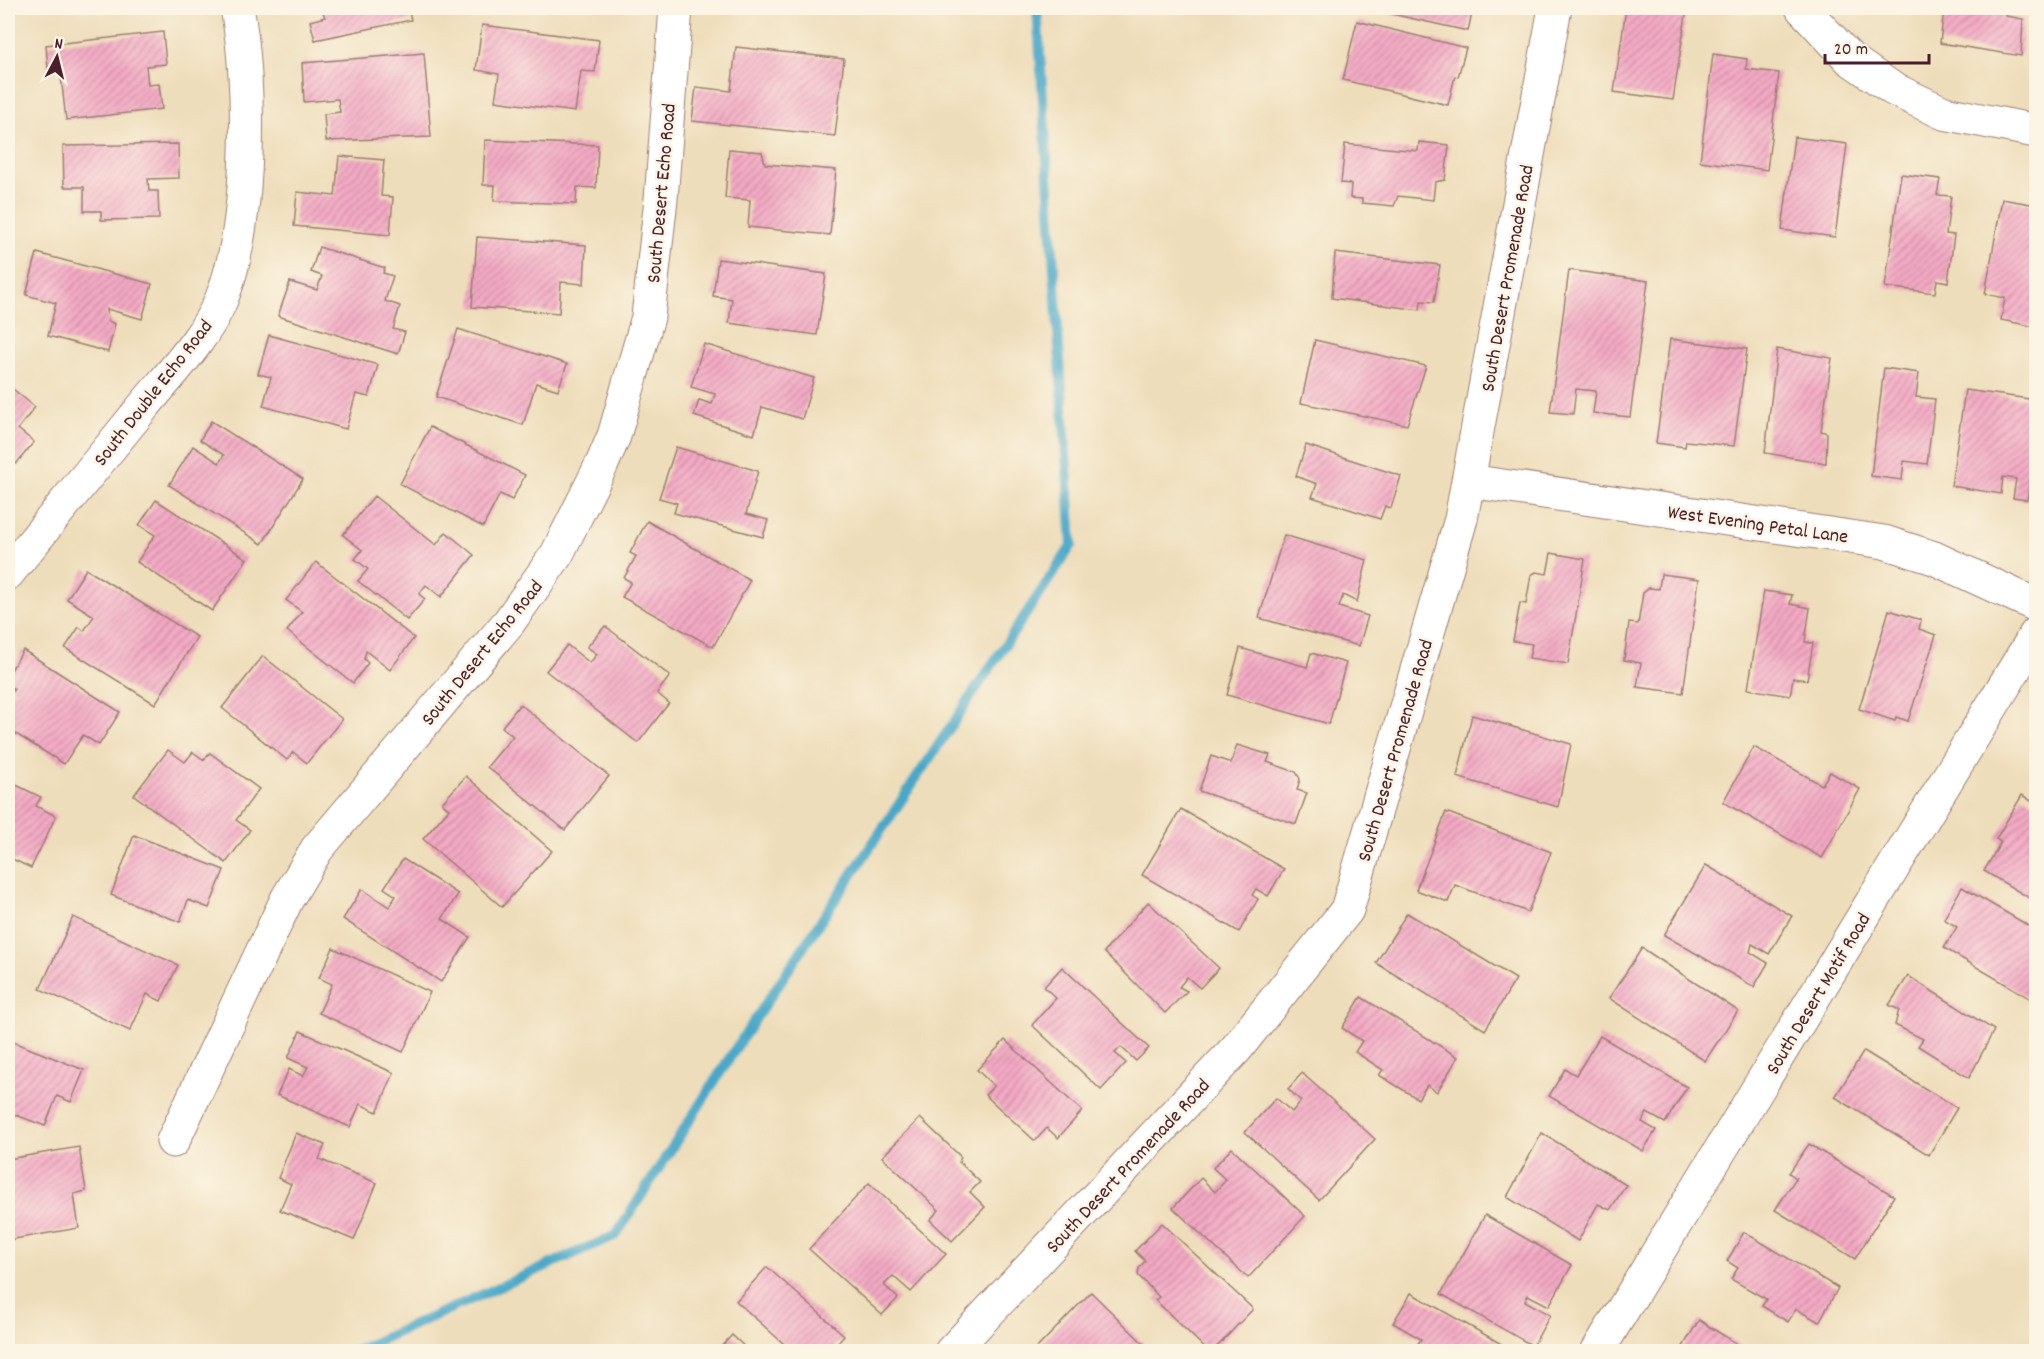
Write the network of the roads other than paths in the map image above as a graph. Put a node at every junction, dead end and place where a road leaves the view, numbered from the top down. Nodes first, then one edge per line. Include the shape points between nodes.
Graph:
1 (237, 8) edge
2 (676, 8) edge
3 (1555, 8) edge
4 (1802, 8) edge
5 (2037, 131) edge
6 (1468, 481) junction
7 (8, 573) edge
8 (2037, 605) edge
9 (2037, 634) edge
10 (173, 1141) dead end
11 (951, 1352) edge
12 (1597, 1352) edge

1 - 7 street, South Double Echo Road via 244,42 245,172 235,256 220,302 191,348
2 - 10 street, South Desert Echo Road via 648,317 614,436 602,464 557,554 509,622 317,849 287,899
3 - 6 street, South Desert Promenade Road
4 - 5 street via 1850,59 1893,89 1944,113
6 - 8 street, West Evening Petal Lane via 1884,542 1934,558
6 - 11 street, South Desert Promenade Road via 1461,519 1347,910 1236,1049
9 - 12 street, South Desert Motif Road

